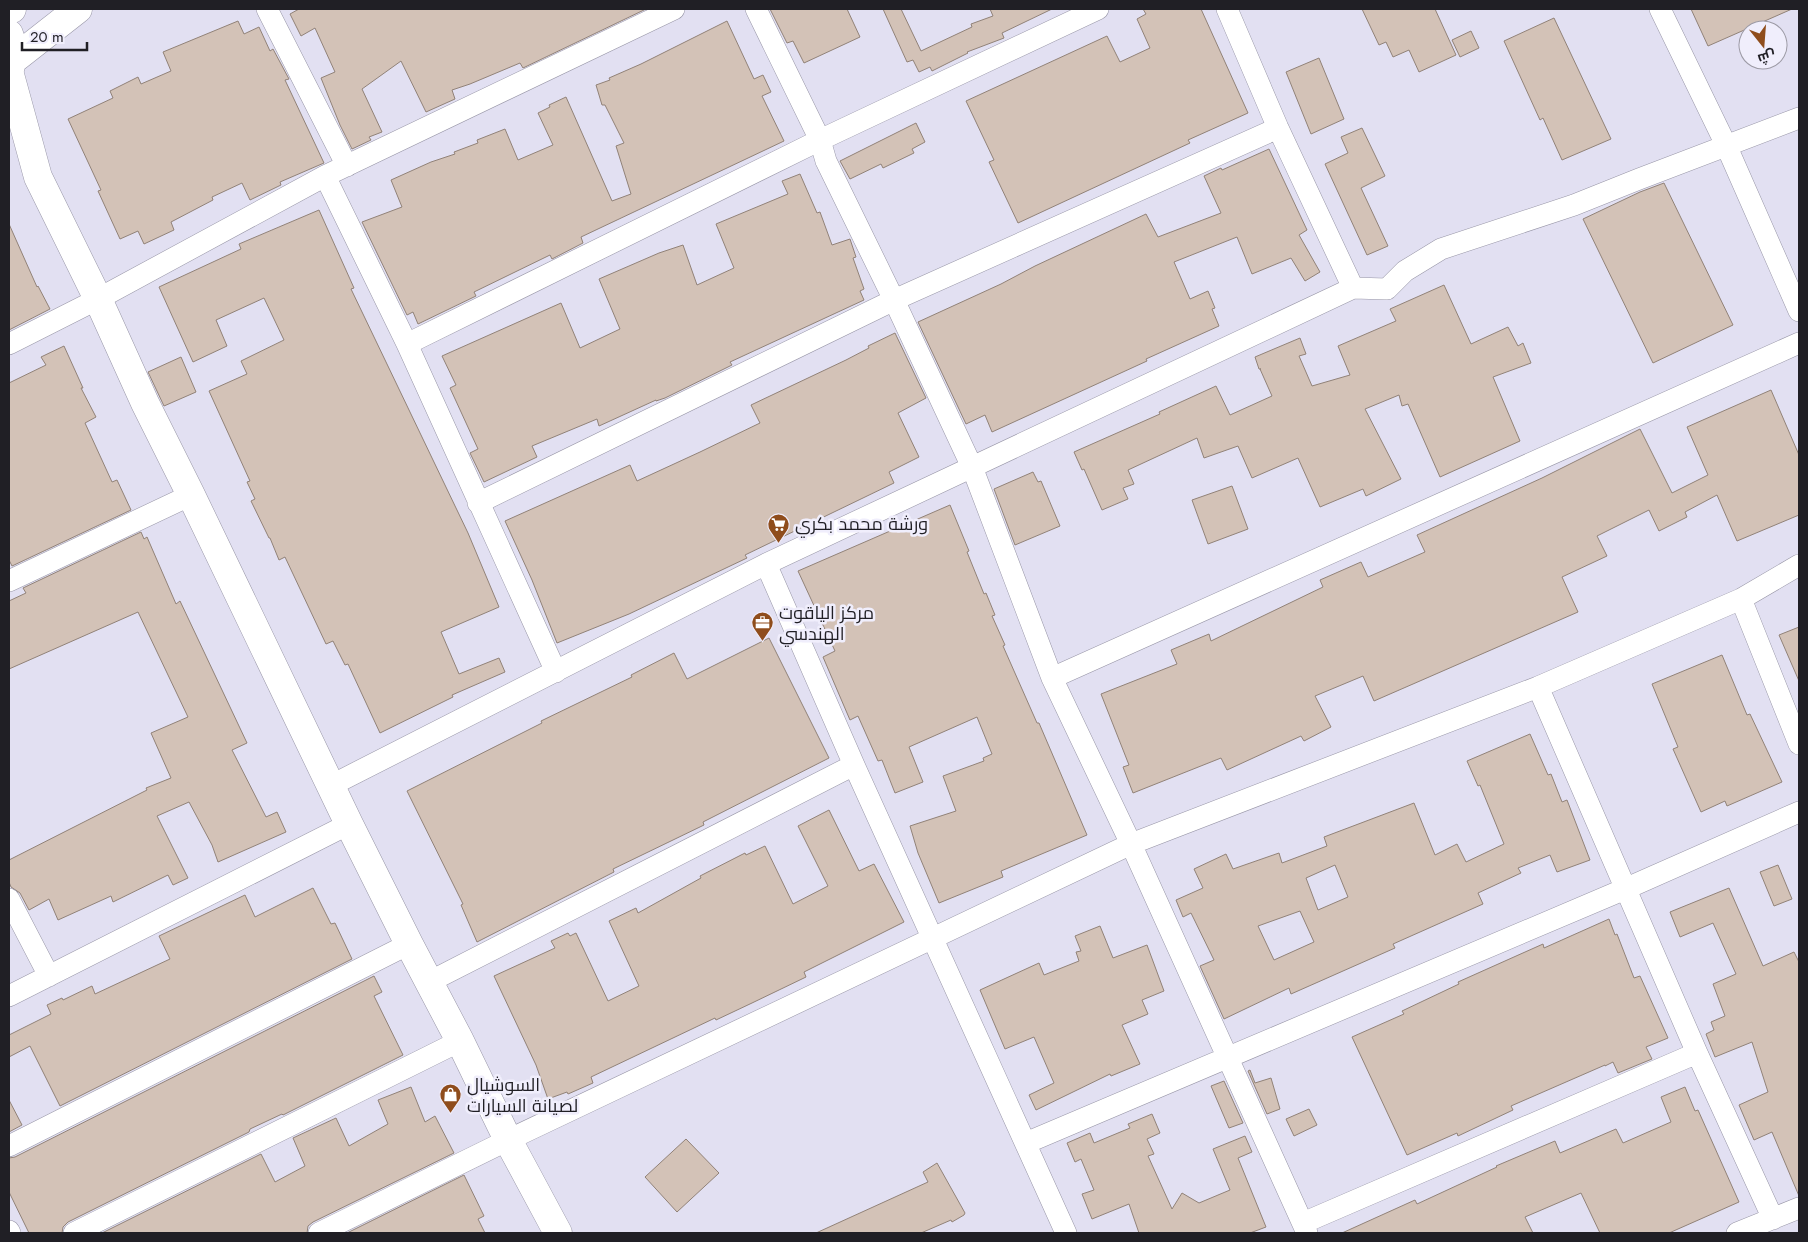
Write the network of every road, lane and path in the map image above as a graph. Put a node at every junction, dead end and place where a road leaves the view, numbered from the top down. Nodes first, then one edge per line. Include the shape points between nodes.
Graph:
1 (12, 9) edge
2 (78, 9) edge
3 (267, 9) edge
4 (674, 9) edge
5 (756, 9) edge
6 (1098, 9) edge
7 (1227, 9) edge
8 (1660, 9) edge
9 (9, 10) edge
10 (10, 59) edge
11 (1799, 118) edge
12 (1278, 128) junction
13 (820, 140) junction
14 (9, 144) edge
15 (1726, 146) junction
16 (347, 166) junction
17 (325, 176) junction
18 (38, 177) junction
19 (1353, 288) junction
20 (98, 299) junction
21 (894, 300) junction
22 (1799, 311) edge
23 (9, 344) edge
24 (407, 344) junction
25 (1799, 344) edge
26 (972, 467) junction
27 (191, 495) junction
28 (478, 503) junction
29 (766, 564) junction
30 (1799, 565) edge
31 (9, 581) edge
32 (1741, 599) junction
33 (556, 672) junction
34 (1052, 678) junction
35 (1538, 687) junction
36 (1799, 744) edge
37 (854, 765) junction
38 (330, 786) junction
39 (1799, 812) edge
40 (349, 824) junction
41 (1131, 844) junction
42 (1626, 889) junction
43 (9, 899) edge
44 (933, 938) junction
45 (409, 944) junction
46 (49, 976) junction
47 (429, 982) junction
48 (9, 996) edge
49 (460, 1041) junction
50 (1697, 1053) junction
51 (1228, 1058) junction
52 (508, 1140) junction
53 (1026, 1143) junction
54 (9, 1146) edge
55 (1799, 1208) edge
56 (1773, 1219) junction
57 (1305, 1228) edge
58 (74, 1233) edge
59 (319, 1233) edge
60 (558, 1233) edge
61 (1066, 1233) edge
62 (1738, 1233) edge

1 - 9 street
2 - 10 street
3 - 16 street
4 - 16 street
5 - 13 street
6 - 13 street
7 - 12 street
8 - 15 street
10 - 18 street
11 - 15 street
12 - 19 street
12 - 21 street
13 - 21 street via 826,161
13 - 24 street
14 - 18 street
15 - 19 street via 1574,205 1441,249 1405,272 1388,289
15 - 22 street
16 - 17 street
17 - 20 street
17 - 24 street
18 - 20 street
19 - 26 street
20 - 23 street
20 - 27 street
21 - 26 street
21 - 28 street
24 - 28 street
25 - 34 street
26 - 29 street
26 - 34 street
27 - 31 street
27 - 38 street
28 - 33 street
29 - 33 street
29 - 37 street
30 - 32 street
32 - 35 street
32 - 36 street
33 - 38 street
34 - 41 street
35 - 41 street
35 - 42 street
37 - 44 street
37 - 47 street
38 - 40 street
39 - 42 street
40 - 45 street
40 - 46 street
41 - 44 street
41 - 51 street
42 - 50 street
42 - 51 street
43 - 46 street
44 - 52 street
44 - 53 street
45 - 47 street
45 - 54 street
46 - 48 street
47 - 49 street
49 - 52 street
49 - 58 street
50 - 56 street
50 - 57 street
51 - 53 street
51 - 57 street
52 - 59 street
52 - 60 street
53 - 61 street
55 - 56 street
56 - 62 street

